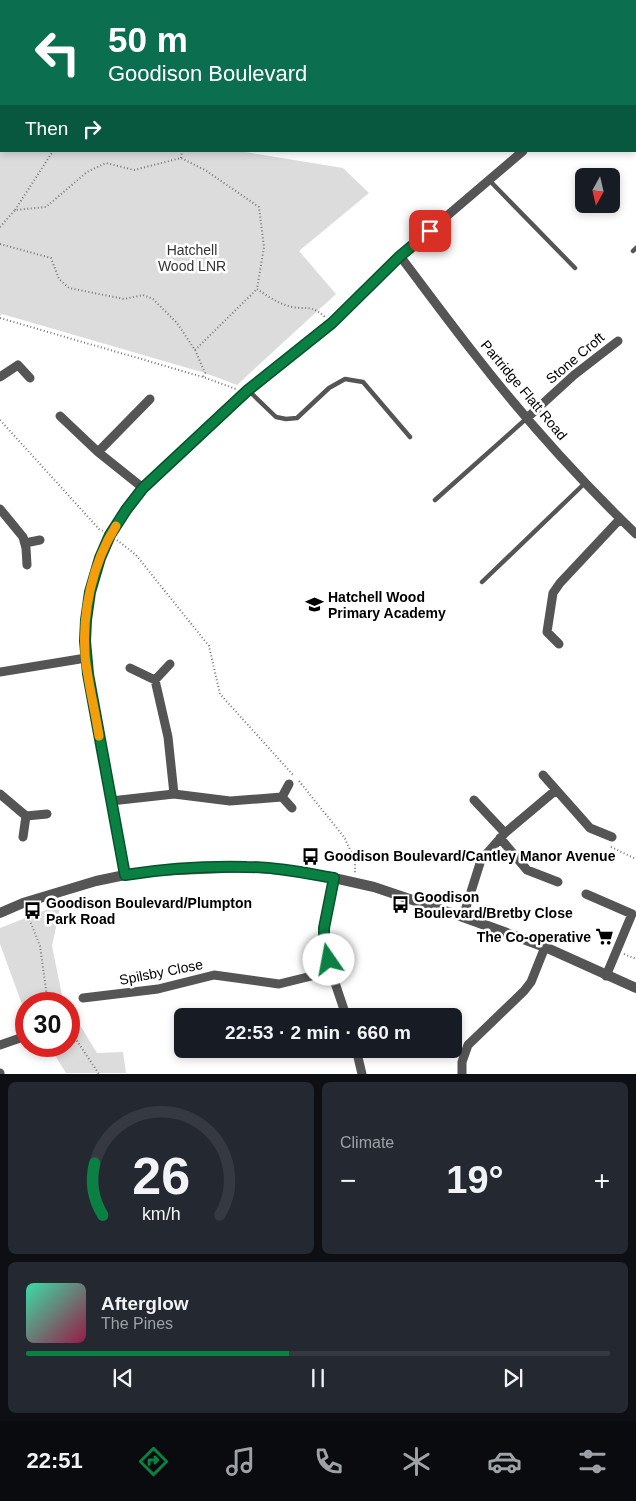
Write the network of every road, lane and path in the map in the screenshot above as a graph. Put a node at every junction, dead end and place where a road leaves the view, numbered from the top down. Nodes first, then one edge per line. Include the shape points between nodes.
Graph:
1 (52, 152) edge
2 (182, 152) edge
3 (522, 152) edge
4 (182, 158) junction
5 (489, 180) junction
6 (15, 210) junction
7 (0, 227) edge
8 (0, 244) edge
9 (400, 256) junction
10 (575, 268) dead end
11 (257, 289) junction
12 (0, 318) edge
13 (332, 323) junction
14 (618, 341) dead end
15 (194, 350) junction
16 (0, 377) edge
17 (203, 377) junction
18 (30, 378) dead end
19 (246, 392) junction
20 (150, 399) dead end
21 (60, 416) dead end
22 (527, 418) junction
23 (0, 420) edge
24 (410, 437) dead end
25 (98, 452) junction
26 (585, 483) junction
27 (143, 488) junction
28 (435, 500) dead end
29 (1, 511) edge
30 (620, 519) junction
31 (636, 534) edge
32 (110, 535) junction
33 (40, 540) dead end
34 (25, 543) junction
35 (27, 565) dead end
36 (482, 582) dead end
37 (559, 644) dead end
38 (86, 658) junction
39 (170, 664) dead end
40 (130, 668) dead end
41 (0, 672) edge
42 (155, 680) junction
43 (543, 775) dead end
44 (289, 784) dead end
45 (556, 790) junction
46 (0, 794) edge
47 (174, 794) junction
48 (282, 798) junction
49 (474, 800) dead end
50 (111, 801) junction
51 (292, 808) dead end
52 (47, 814) dead end
53 (26, 816) junction
54 (502, 836) junction
55 (23, 837) dead end
56 (612, 837) joint
57 (636, 859) edge
58 (125, 875) junction
59 (334, 878) junction
60 (558, 882) dead end
61 (355, 883) junction
62 (586, 894) dead end
63 (23, 903) junction
64 (0, 913) edge
65 (634, 915) edge
66 (463, 917) junction
67 (545, 947) junction
68 (636, 955) edge
69 (634, 958) dead end
70 (332, 971) junction
71 (606, 976) junction
72 (636, 988) edge
73 (46, 992) edge
74 (83, 998) dead end
75 (344, 1008) edge
76 (15, 1040) edge
77 (0, 1045) edge
78 (80, 1047) edge
79 (358, 1058) edge
80 (98, 1074) edge
81 (362, 1074) edge
82 (462, 1074) edge

1 - 6 path
2 - 4 path
3 - 5 street
4 - 6 path via 134,170 106,163 87,172 46,207
4 - 11 path via 259,207 264,247
5 - 9 street
5 - 10 lane
6 - 7 path
8 - 15 path via 51,258 59,279 70,288 124,300 143,295 153,299 176,323
9 - 13 street
9 - 22 street, Partridge Flatt Road
11 - 13 path via 267,297 292,307 314,308
11 - 15 path
12 - 17 path
13 - 19 street
14 - 22 street, Stone Croft
15 - 17 path via 205,373
16 - 18 street via 18,365
17 - 19 path
19 - 24 lane via 271,414 286,419 297,418 329,388 345,379 363,382
19 - 27 street
20 - 25 street
21 - 25 street
22 - 26 street, Partridge Flatt Road
22 - 28 lane
23 - 32 path via 99,529
25 - 27 street
26 - 30 street, Partridge Flatt Road
26 - 36 lane
27 - 32 street
29 - 34 street
30 - 31 street, Partridge Flatt Road
30 - 37 street via 553,593 547,632
32 - 38 street via 90,592
32 - 61 path via 136,555 209,646 220,694 299,781 344,837 355,860
33 - 34 street
34 - 35 street
38 - 41 street
38 - 50 street
39 - 42 street
40 - 42 street
42 - 47 street via 168,737
43 - 45 street
44 - 48 street
45 - 54 street
45 - 56 street via 590,828
46 - 53 street
47 - 48 street via 230,801
47 - 50 street
48 - 51 street
49 - 54 street
50 - 58 street
52 - 53 street
53 - 55 street
54 - 60 street via 526,870
54 - 66 street via 481,860
56 - 57 path via 610,846
58 - 59 street via 247,867
58 - 63 street
59 - 61 street
59 - 70 street via 324,928
61 - 66 street
62 - 65 street
63 - 64 street
63 - 73 path via 40,946
65 - 71 street
66 - 67 street
67 - 71 street
67 - 82 street via 524,991 468,1045
68 - 69 path
70 - 74 street, Spilsby Close via 279,984 214,975 158,989
70 - 75 street
71 - 72 street
76 - 77 street
78 - 80 path
79 - 81 street

